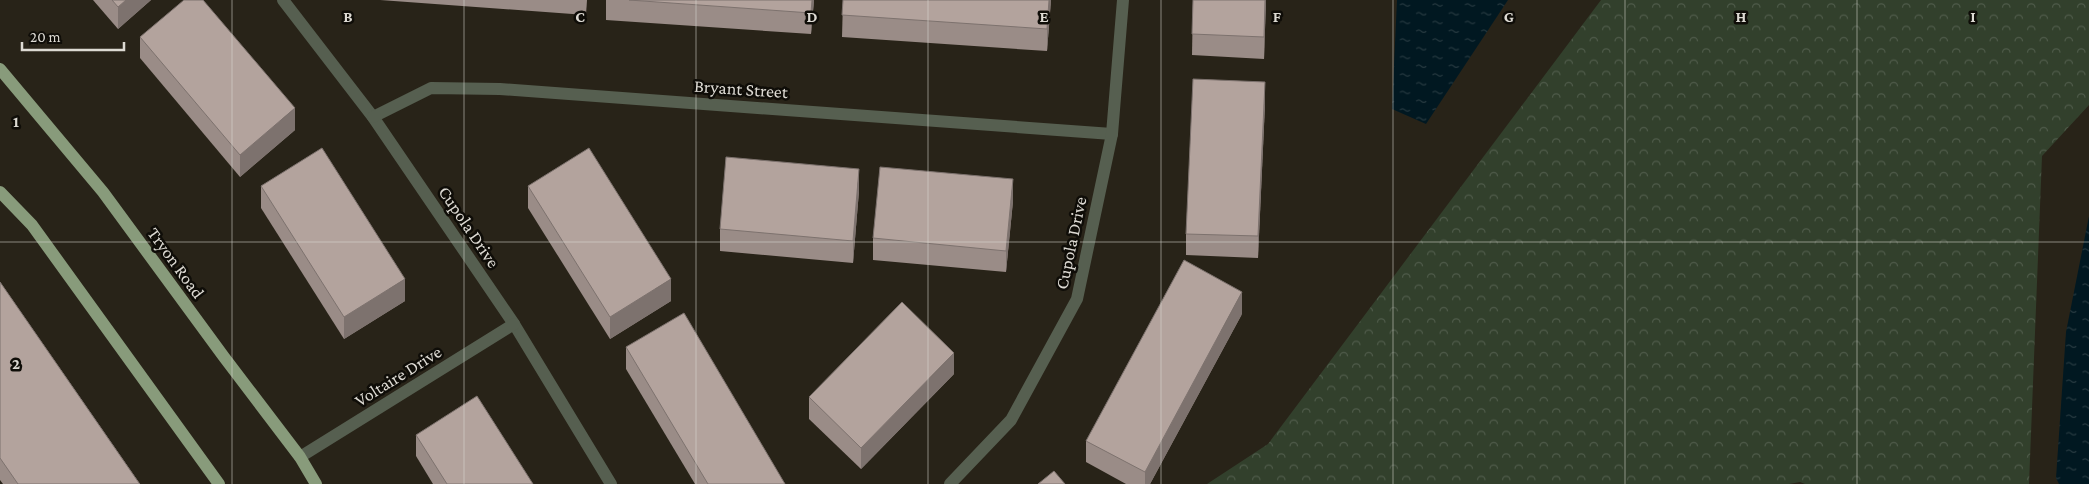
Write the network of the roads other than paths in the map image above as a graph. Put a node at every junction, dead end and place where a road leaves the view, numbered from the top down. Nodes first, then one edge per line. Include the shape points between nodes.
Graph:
1 (283, 0) edge
2 (1123, 0) edge
3 (0, 68) edge
4 (373, 117) junction
5 (1112, 134) junction
6 (0, 192) edge
7 (514, 324) junction
8 (300, 457) junction
9 (219, 484) edge
10 (316, 484) edge
11 (611, 484) edge
12 (950, 484) edge

1 - 4 street, Cupola Drive
2 - 5 street, Cupola Drive
3 - 8 main road, Tryon Road via 103,192
4 - 5 street, Bryant Street via 431,88 500,89
4 - 7 street, Cupola Drive
5 - 12 street, Cupola Drive via 1077,299 1010,420
6 - 9 main road via 32,225
7 - 8 street, Voltaire Drive
7 - 11 street, Cupola Drive
8 - 10 main road, Tryon Road

